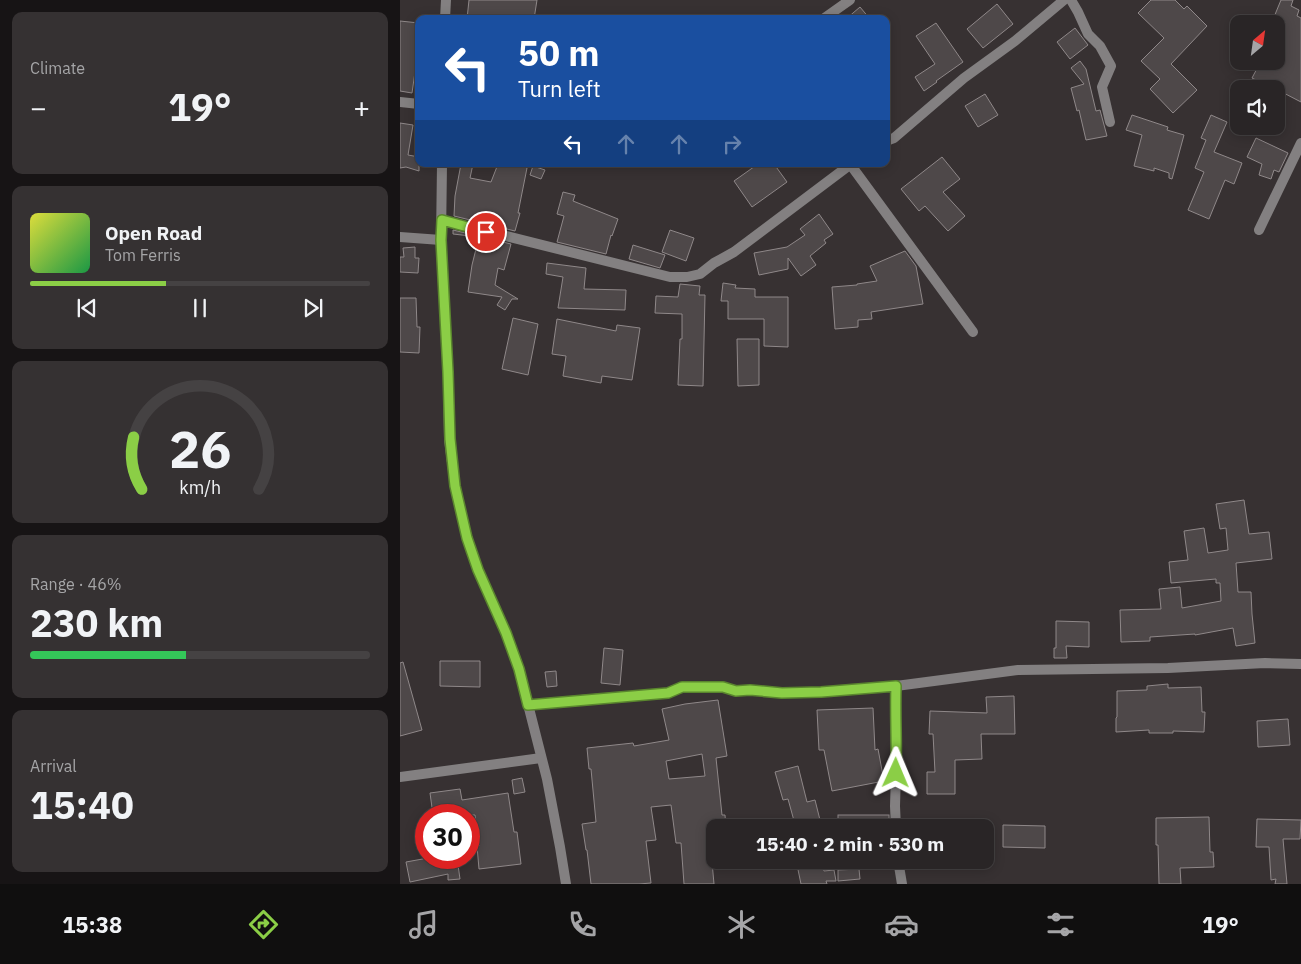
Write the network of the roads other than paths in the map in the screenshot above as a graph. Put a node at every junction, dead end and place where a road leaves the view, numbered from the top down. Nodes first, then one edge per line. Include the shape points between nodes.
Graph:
1 (446, 0) edge
2 (850, 0) edge
3 (1064, 0) edge
4 (1071, 0) edge
5 (445, 15) edge
6 (829, 15) edge
7 (400, 102) edge
8 (415, 104) edge
9 (1110, 122) dead end
10 (890, 140) edge
11 (1301, 143) edge
12 (442, 167) edge
13 (846, 167) edge
14 (852, 167) edge
15 (442, 220) junction
16 (1259, 230) dead end
17 (400, 237) edge
18 (441, 240) junction
19 (973, 332) dead end
20 (1301, 664) edge
21 (896, 686) junction
22 (528, 705) junction
23 (542, 758) junction
24 (400, 777) edge
25 (896, 819) edge
26 (900, 869) edge
27 (566, 884) edge
28 (902, 884) edge

1 - 5 street
2 - 6 street
3 - 10 street
4 - 9 street via 1088,34 1100,46 1111,66 1102,87
7 - 8 street
11 - 16 street
12 - 15 street
13 - 15 street via 734,252 700,274 686,277 670,277
14 - 19 street
15 - 18 street
17 - 18 street
18 - 22 street via 455,486 470,546 506,633
20 - 21 street via 1018,670
21 - 22 street via 782,693 682,687 668,693
21 - 25 street
22 - 23 street
23 - 24 street
23 - 27 street
26 - 28 street

